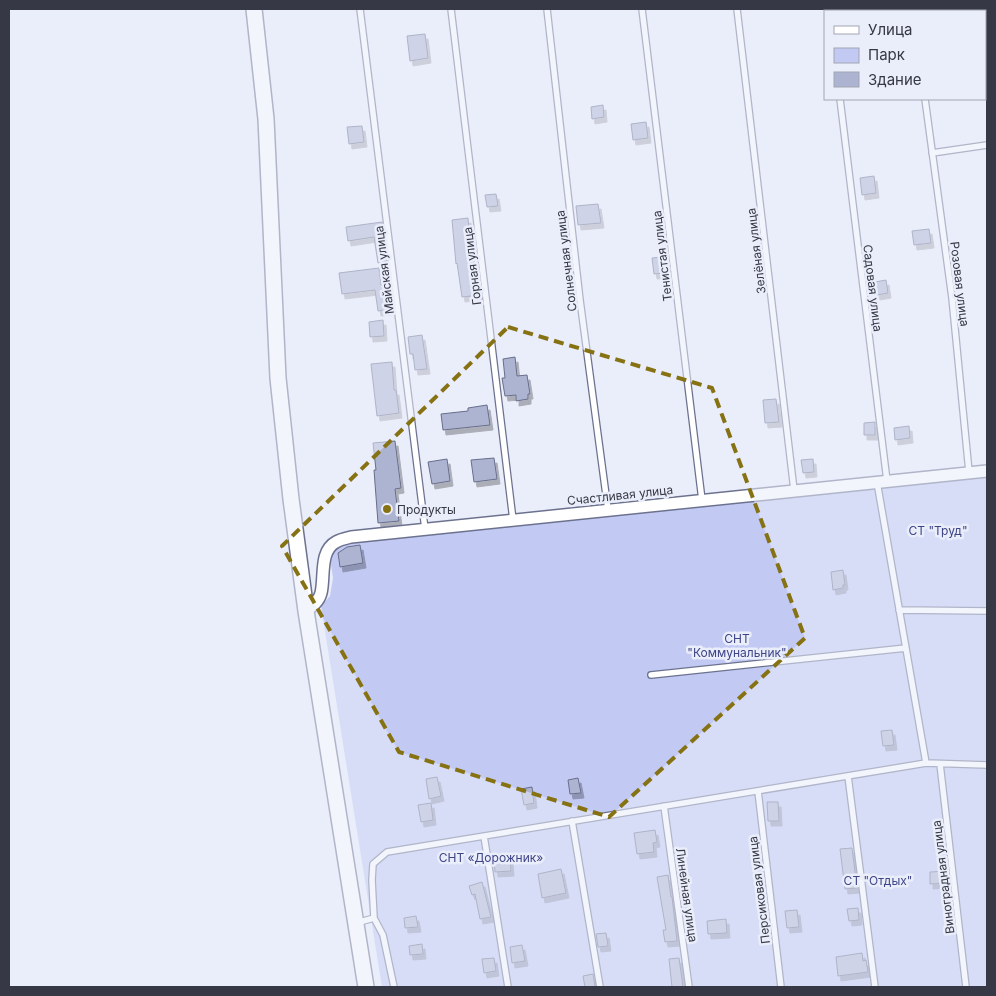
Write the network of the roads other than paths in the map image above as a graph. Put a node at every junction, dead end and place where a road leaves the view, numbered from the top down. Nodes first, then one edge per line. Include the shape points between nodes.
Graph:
1 (254, 9) edge
2 (360, 9) edge
3 (451, 9) edge
4 (547, 9) edge
5 (642, 9) edge
6 (738, 9) edge
7 (840, 100) edge
8 (924, 100) edge
9 (987, 145) edge
10 (932, 152) junction
11 (987, 471) edge
12 (969, 472) junction
13 (882, 481) junction
14 (794, 490) junction
15 (702, 500) junction
16 (608, 510) junction
17 (513, 520) junction
18 (425, 529) junction
19 (899, 610) junction
20 (306, 611) junction
21 (987, 611) edge
22 (906, 648) junction
23 (651, 675) dead end
24 (926, 764) junction
25 (940, 764) junction
26 (987, 765) edge
27 (848, 776) junction
28 (758, 791) junction
29 (664, 806) junction
30 (572, 821) junction
31 (484, 836) junction
32 (374, 918) junction
33 (356, 924) junction
34 (366, 987) edge
35 (394, 987) edge
36 (508, 987) edge
37 (600, 987) edge
38 (689, 987) edge
39 (781, 987) edge
40 (875, 987) edge
41 (966, 987) edge

1 - 20 main road via 266,119 278,378
2 - 18 lane, Майская улица
3 - 17 lane, Горная улица
4 - 16 lane, Солнечная улица
5 - 15 lane, Тенистая улица
6 - 14 lane, Зелёная улица
7 - 13 lane, Садовая улица
8 - 10 lane, Розовая улица
9 - 10 lane
10 - 12 lane, Розовая улица via 952,298
11 - 12 street, Счастливая улица
12 - 13 street, Счастливая улица
13 - 14 street, Счастливая улица
13 - 19 lane, Садовая улица
14 - 15 street, Счастливая улица
15 - 16 street, Счастливая улица
16 - 17 street, Счастливая улица
17 - 18 street, Счастливая улица
18 - 20 street, Счастливая улица via 352,537 336,542 325,556 321,594
19 - 21 lane
19 - 22 lane, Садовая улица
20 - 33 main road
22 - 23 lane
22 - 24 lane, Садовая улица
24 - 25 lane
24 - 27 lane
25 - 26 lane
25 - 41 lane, Виноградная улица
27 - 28 lane
27 - 40 lane
28 - 29 lane
28 - 39 lane, Персиковая улица
29 - 30 lane
29 - 38 lane, Линейная улица
30 - 31 lane
30 - 37 lane
31 - 32 lane via 387,852 374,864
31 - 36 lane
32 - 33 lane
32 - 35 lane via 383,935
33 - 34 main road

